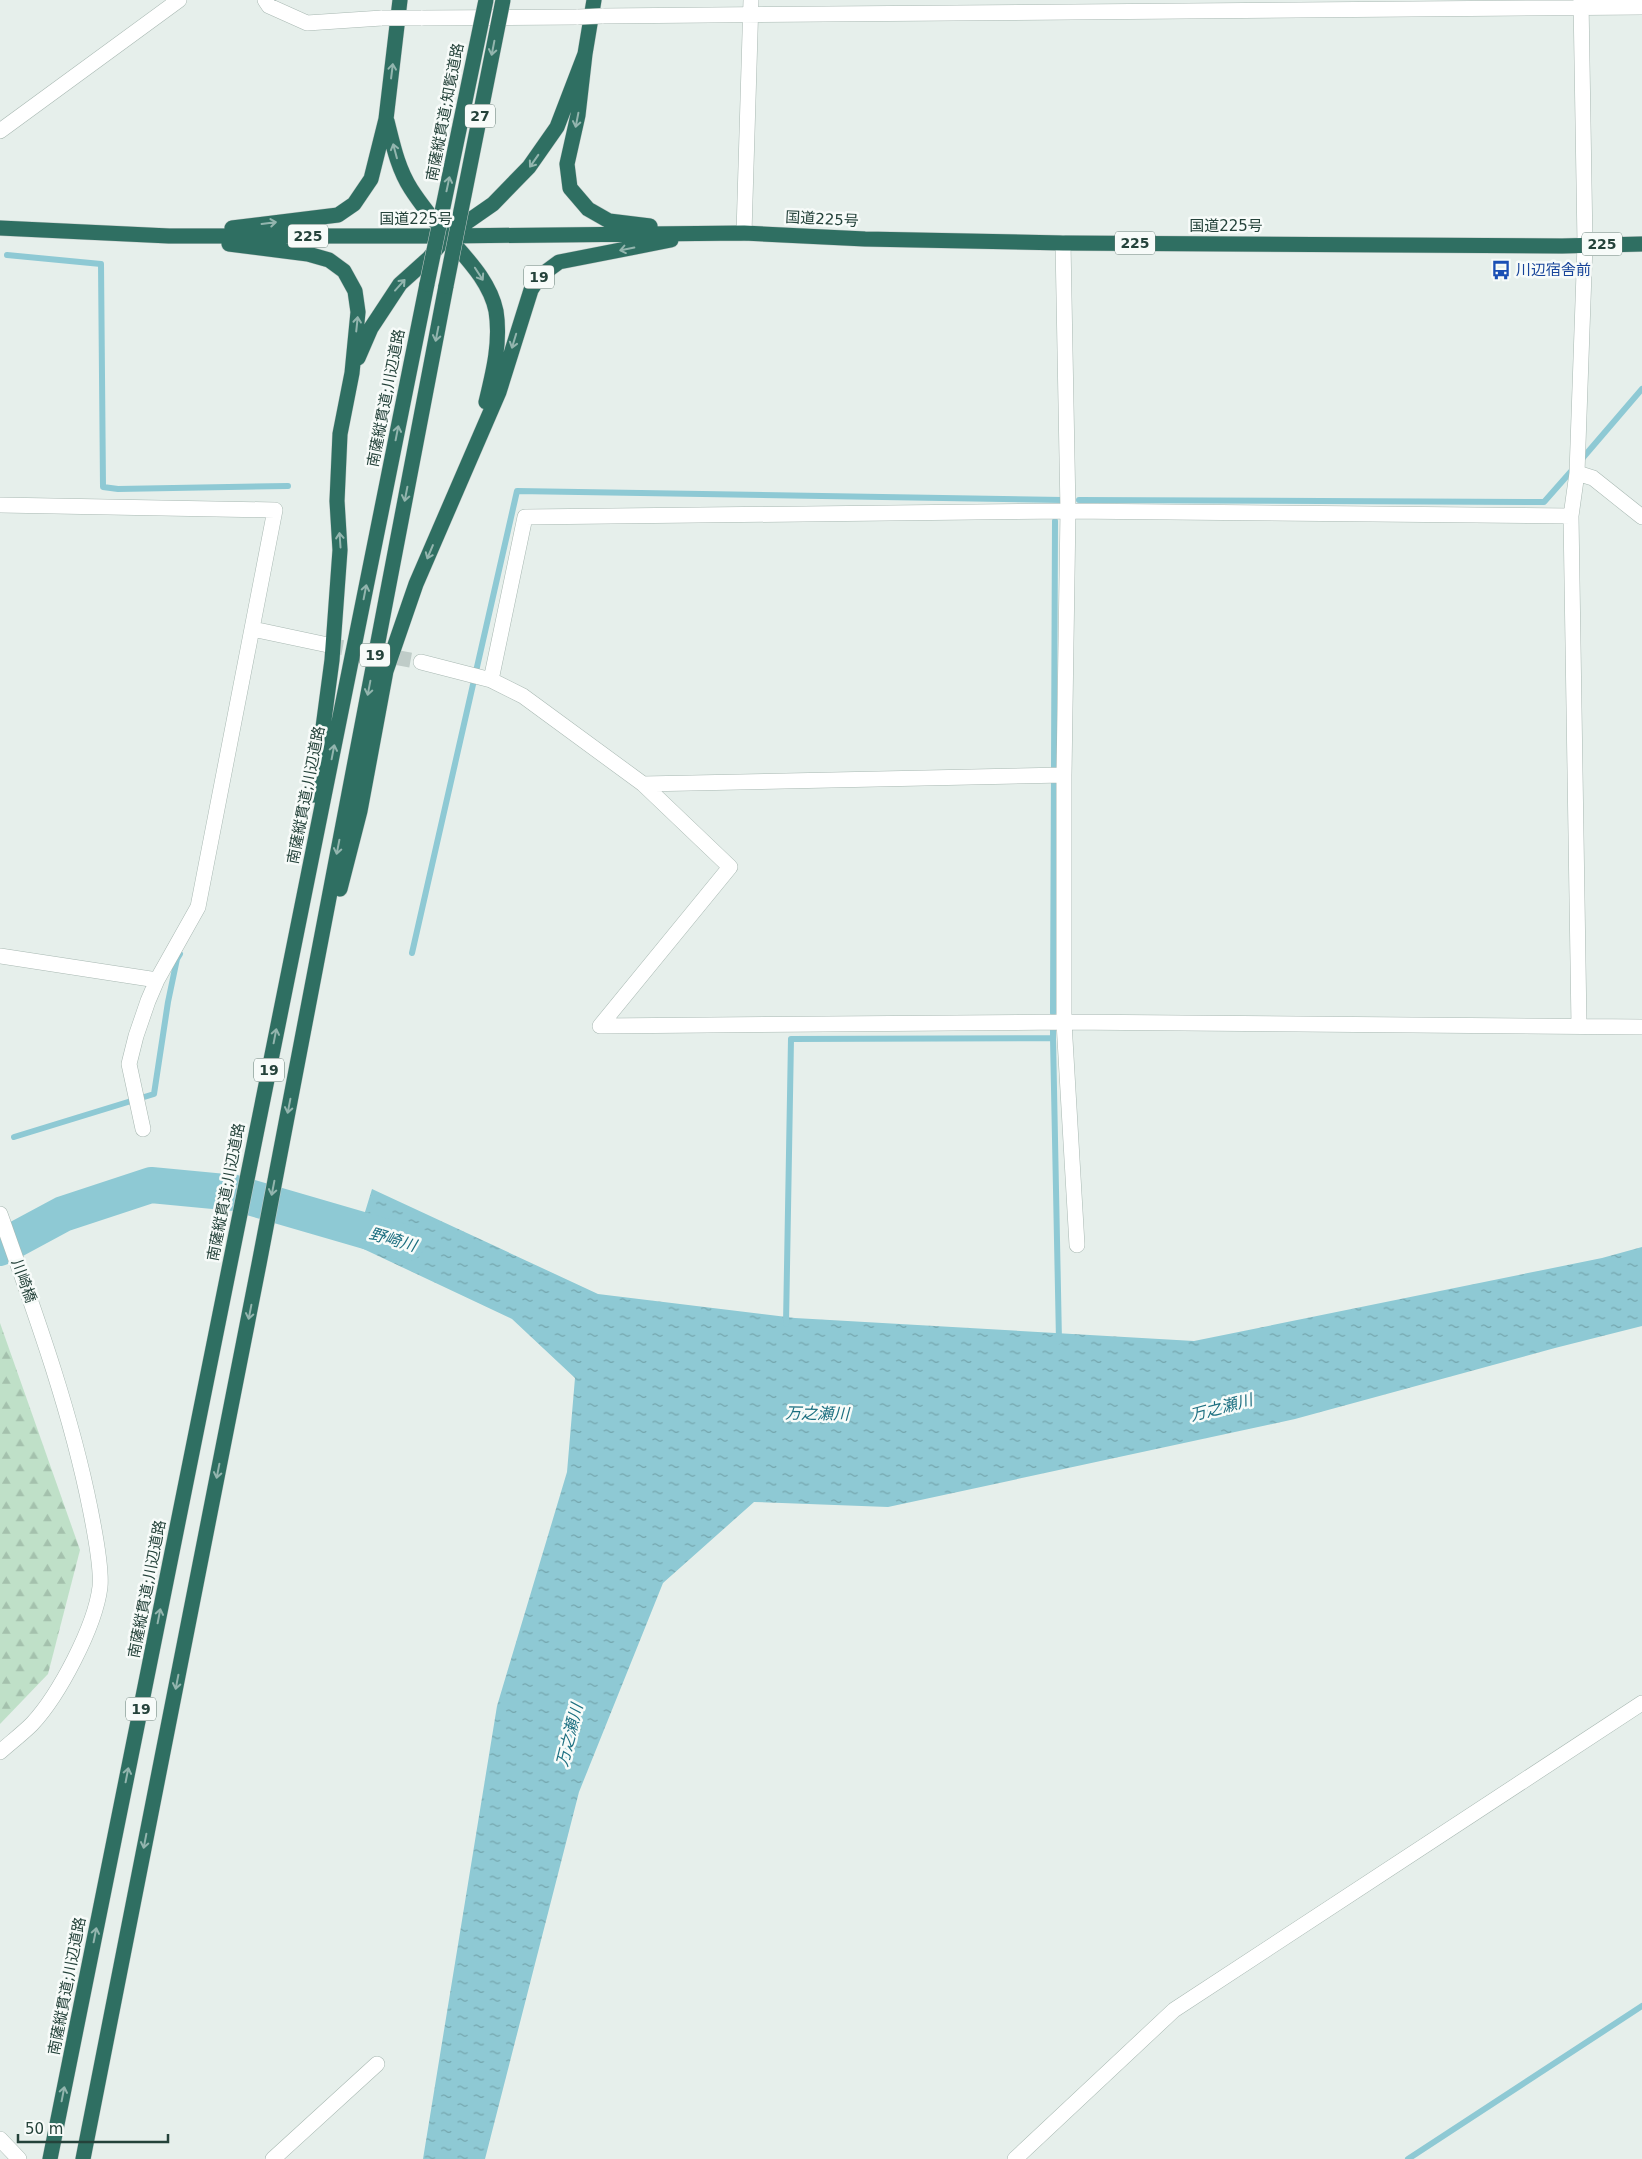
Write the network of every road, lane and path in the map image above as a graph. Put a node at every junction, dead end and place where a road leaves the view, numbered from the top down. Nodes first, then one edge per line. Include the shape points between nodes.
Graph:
1 (179, 0) edge
2 (265, 0) edge
3 (400, 0) edge
4 (486, 0) edge
5 (503, 0) edge
6 (594, 0) edge
7 (1581, 3) edge
8 (751, 7) edge
9 (1642, 7) edge
10 (585, 54) junction
11 (386, 119) junction
12 (0, 131) edge
13 (0, 228) edge
14 (709, 233) junction
15 (744, 233) junction
16 (447, 234) junction
17 (168, 236) junction
18 (1063, 243) junction
19 (1585, 244) junction
20 (1642, 244) edge
21 (352, 373) junction
22 (476, 442) junction
23 (1577, 465) junction
24 (0, 505) edge
25 (1068, 511) junction
26 (1571, 516) junction
27 (1642, 517) edge
28 (253, 629) junction
29 (328, 645) tunnel mouth
30 (422, 662) tunnel mouth
31 (491, 680) junction
32 (1057, 775) junction
33 (643, 784) junction
34 (0, 956) edge
35 (157, 980) junction
36 (281, 1005) junction
37 (1064, 1022) junction
38 (305, 1023) junction
39 (1579, 1026) junction
40 (1642, 1027) edge
41 (143, 1129) dead end
42 (0, 1214) edge
43 (1077, 1245) dead end
44 (1642, 1703) edge
45 (0, 1752) edge
46 (377, 2064) dead end
47 (0, 2139) edge
48 (19, 2159) edge
49 (50, 2159) edge
50 (83, 2159) edge
51 (273, 2159) edge
52 (1015, 2159) edge

1 - 12 street
2 - 8 street, bridge via 269,6 307,23 382,18 602,16
11 -> 3 highway
16 -> 4 highway, 南薩縦貫道;知覧道路 / 27, bridge
5 -> 16 highway, 27, bridge
6 - 10 highway
7 - 8 street
7 - 9 street
7 - 19 street
8 - 15 street
10 -> 14 highway via 578,115 567,164 570,188 588,209 609,221
10 -> 16 highway via 557,127 529,167 493,204
16 -> 11 highway via 411,189 398,162
17 -> 11 highway via 338,215 354,204 372,179
13 - 17 highway, 国道225号 / 225
14 - 15 highway, 国道225号 / 225
14 - 16 highway, 国道225号 / 225
14 -> 22 highway, 19 via 559,262 540,276 531,290 520,321 499,392
15 - 18 highway, 国道225号 / 225
16 - 17 highway, 国道225号 / 225
21 -> 16 highway, 19 via 384,306
16 -> 22 highway, 19 via 487,286 496,310 498,335 493,373
36 -> 16 highway, 南薩縦貫道;川辺道路 / 19, bridge via 427,284
16 -> 38 highway, 19, bridge via 446,286
21 -> 17 highway, 19 via 358,312 355,291 344,271 329,260 308,254
18 - 19 highway, 国道225号 / 225
18 - 25 street
19 - 20 highway, 国道225号 / 225
19 - 23 street
36 -> 21 highway, 19 via 332,660 340,550 337,501 340,434
22 -> 38 highway, 19 via 416,584 386,671 360,811
23 - 26 street
23 - 27 street
24 - 28 street via 275,510
25 - 26 street
25 - 31 street via 525,517
25 - 32 street
26 - 39 street
28 - 29 street
28 - 35 street via 198,907
30 - 31 street
31 - 33 street via 523,696
32 - 33 street
32 - 37 street
33 - 37 street via 730,867 600,1026
34 - 35 street
35 - 41 street via 129,1064
49 -> 36 highway, 南薩縦貫道;川辺道路 / 19
37 - 39 street
37 - 43 street
38 -> 50 highway, 19
39 - 40 street
42 - 45 street, 川崎橋 via 38,1320 84,1476 95,1532 100,1586 86,1635 61,1684 32,1724
44 - 52 street via 1174,2010
46 - 51 street
47 - 48 street

